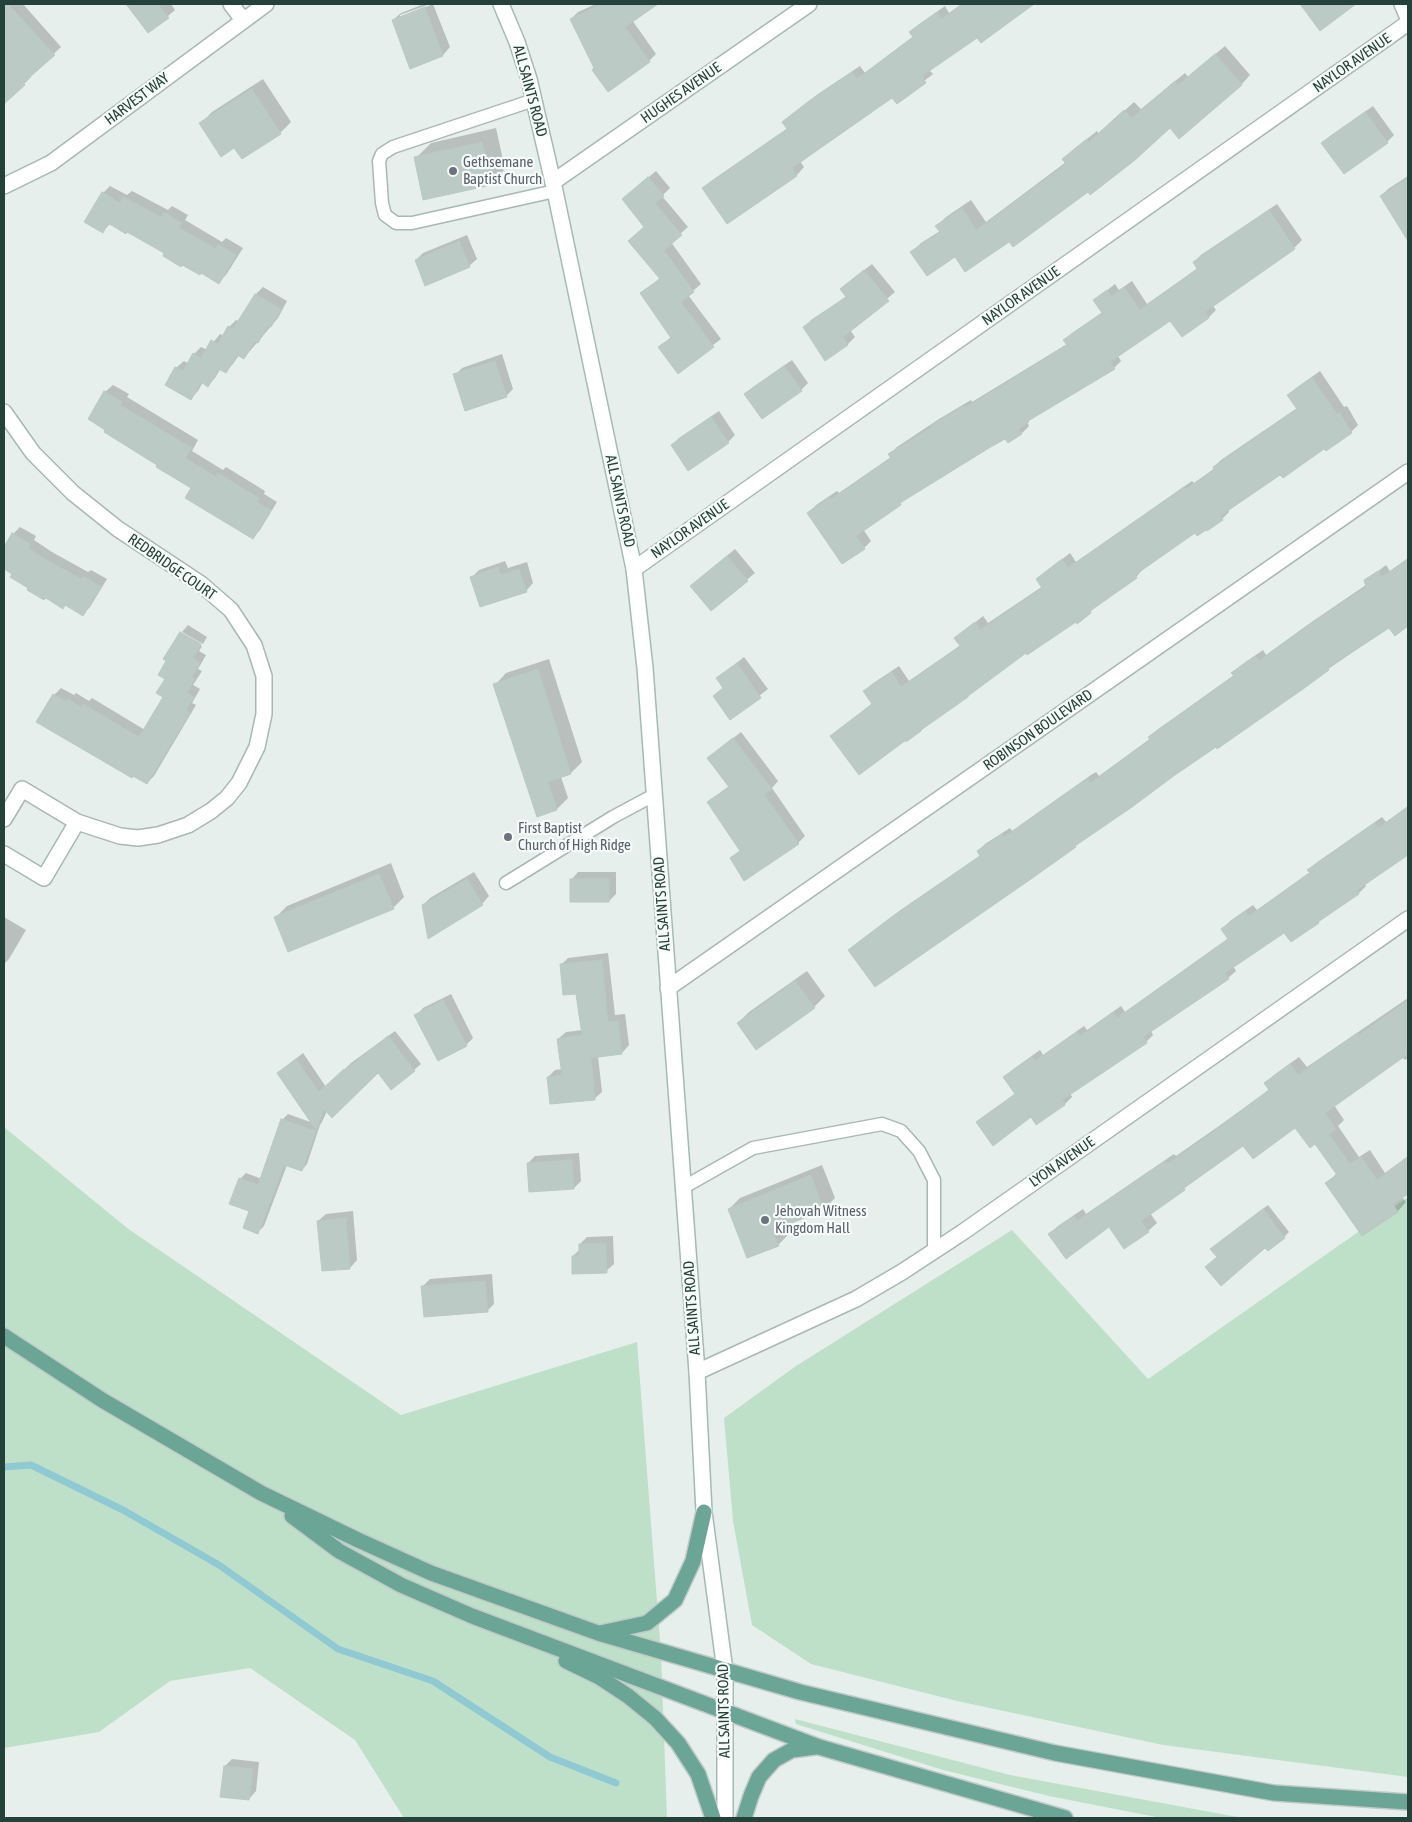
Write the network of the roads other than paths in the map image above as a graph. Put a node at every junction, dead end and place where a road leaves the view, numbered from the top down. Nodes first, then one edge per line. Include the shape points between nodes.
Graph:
1 (231, 4) edge
2 (266, 4) edge
3 (501, 4) edge
4 (809, 4) edge
5 (1402, 4) edge
6 (1408, 18) edge
7 (243, 20) junction
8 (1408, 23) edge
9 (534, 100) junction
10 (4, 186) edge
11 (554, 187) junction
12 (5, 416) edge
13 (1408, 472) edge
14 (634, 569) junction
15 (654, 795) junction
16 (4, 819) edge
17 (77, 822) junction
18 (4, 854) edge
19 (506, 883) dead end
20 (1408, 919) edge
21 (668, 988) junction
22 (684, 1187) junction
23 (934, 1251) junction
24 (4, 1336) edge
25 (697, 1372) junction
26 (260, 1493) junction
27 (704, 1512) junction
28 (472, 1616) junction
29 (598, 1633) junction
30 (725, 1671) junction
31 (726, 1713) junction
32 (819, 1747) junction
33 (1408, 1802) edge
34 (713, 1818) edge
35 (725, 1818) edge
36 (744, 1818) edge
37 (1065, 1818) edge

1 - 7 street
2 - 7 street, HARVEST WAY
3 - 9 street, ALL SAINTS ROAD via 530,79
4 - 11 street, HUGHES AVENUE
5 - 6 street
7 - 10 street, HARVEST WAY via 51,163
8 - 14 street, NAYLOR AVENUE
9 - 11 street, ALL SAINTS ROAD
9 - 11 lane via 393,147 382,154 379,161 382,203 385,215 396,223 412,223
11 - 14 street, ALL SAINTS ROAD
12 - 17 street, REDBRIDGE COURT via 33,453 73,493 118,529 201,584 231,610 254,645 264,676 264,714 257,748 239,783 227,798 188,825 158,835 120,836
13 - 21 street, ROBINSON BOULEVARD
14 - 15 street, ALL SAINTS ROAD
15 - 19 lane
15 - 21 street, ALL SAINTS ROAD
16 - 17 street, REDBRIDGE COURT via 22,789
17 - 18 street via 44,878
20 - 23 street, LYON AVENUE
21 - 22 street, ALL SAINTS ROAD
22 - 23 lane via 753,1148 882,1124 901,1131 918,1151 934,1180
22 - 25 street, ALL SAINTS ROAD
23 - 25 street, LYON AVENUE via 856,1299
24 - 26 main road via 102,1400
25 - 27 street, ALL SAINTS ROAD
26 - 28 main road via 339,1551 401,1585
26 - 29 main road via 431,1573
27 - 29 main road via 693,1561 675,1600 648,1623
27 - 30 street, ALL SAINTS ROAD
28 - 31 main road
28 - 34 main road via 599,1677 655,1718 678,1743 698,1774
29 - 30 main road
30 - 31 street, ALL SAINTS ROAD
30 - 33 main road via 1055,1753 1274,1793
31 - 32 main road
31 - 35 street, ALL SAINTS ROAD
32 - 36 main road via 792,1750 774,1760 759,1777
32 - 37 main road

